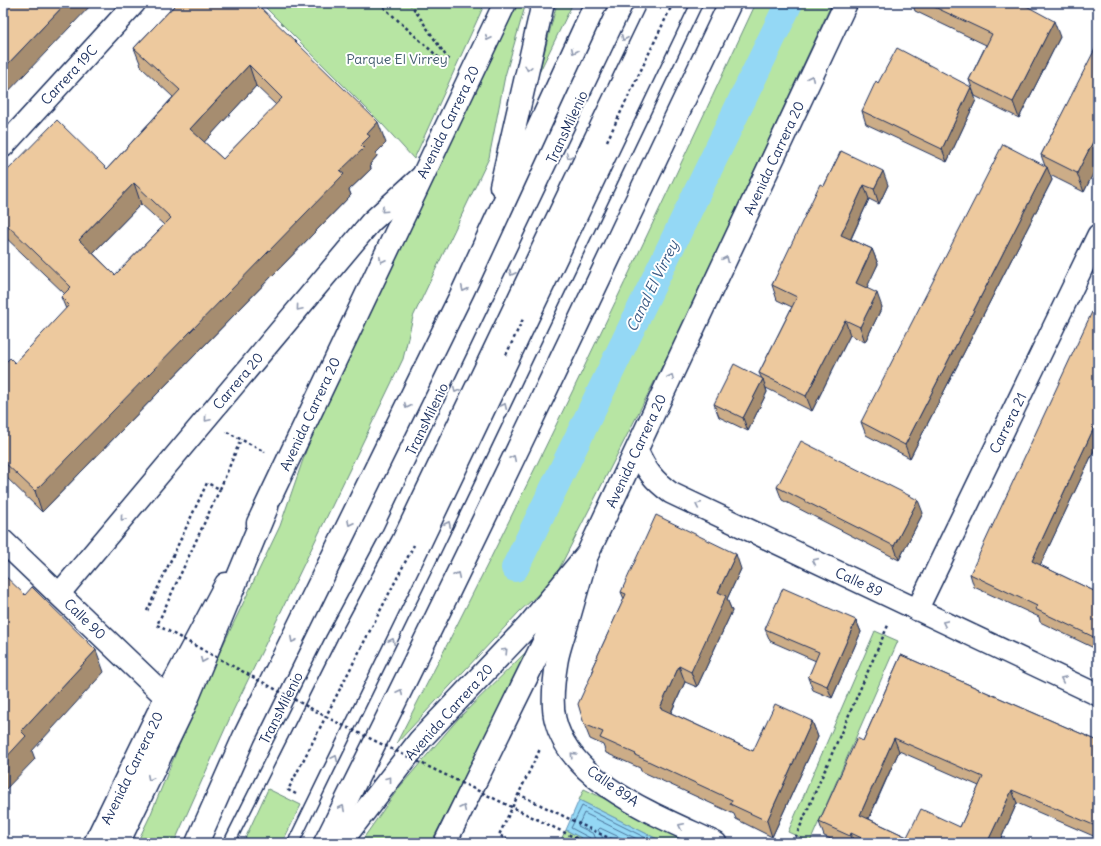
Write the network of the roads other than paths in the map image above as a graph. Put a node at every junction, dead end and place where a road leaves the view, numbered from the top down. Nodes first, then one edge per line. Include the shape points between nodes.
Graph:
1 (135, 3) edge
2 (505, 3) edge
3 (543, 3) edge
4 (596, 3) edge
5 (641, 3) edge
6 (697, 3) edge
7 (730, 3) edge
8 (846, 3) edge
9 (3, 147) edge
10 (423, 174) junction
11 (492, 228) junction
12 (1098, 235) edge
13 (637, 450) junction
14 (267, 507) junction
15 (3, 541) edge
16 (588, 553) junction
17 (58, 594) junction
18 (917, 610) junction
19 (1098, 695) edge
20 (166, 697) junction
21 (95, 843) edge
22 (118, 843) edge
23 (197, 843) edge
24 (229, 843) edge
25 (293, 843) edge
26 (325, 843) edge
27 (340, 843) edge
28 (445, 843) edge
29 (716, 843) edge

1 - 9 street, Carrera 19C
2 -> 10 main road, Avenida Carrera 20
3 -> 11 main road
4 -> 11 main road
5 -> 24 lane, TransMilenio via 387,534 332,637
25 -> 6 lane
26 -> 7 main road via 562,358
13 -> 8 main road, Avenida Carrera 20
10 -> 14 main road, Avenida Carrera 20
10 -> 17 street, Carrera 20 via 372,222
11 -> 23 main road via 244,737
12 - 18 street, Carrera 21
13 - 16 main road, Avenida Carrera 20
18 -> 13 street, Calle 89 via 671,493 656,482 645,468
14 - 20 main road, Avenida Carrera 20
14 -> 22 main road via 184,707
15 - 17 main road, Calle 90
27 -> 16 main road, Avenida Carrera 20 via 420,740 529,625
28 -> 16 main road
29 -> 16 street, Calle 89A via 613,790 590,773 569,750 561,735 555,718 554,688 557,661
17 - 20 main road, Calle 90
19 -> 18 street, Calle 89
20 - 21 main road, Avenida Carrera 20

